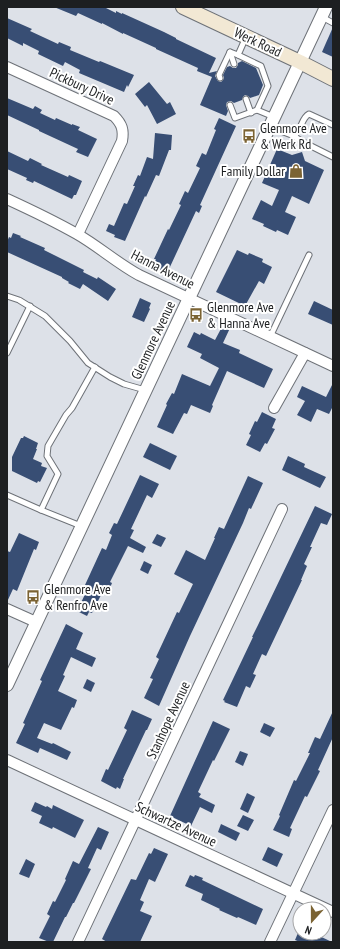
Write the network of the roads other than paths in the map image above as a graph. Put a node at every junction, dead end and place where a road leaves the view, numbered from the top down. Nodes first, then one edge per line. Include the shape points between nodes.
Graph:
1 (183, 7) edge
2 (324, 12) edge
3 (333, 23) edge
4 (247, 37) junction
5 (230, 52) junction
6 (238, 55) junction
7 (300, 62) junction
8 (234, 64) dead end
9 (7, 67) edge
10 (220, 78) dead end
11 (333, 79) edge
12 (246, 99) dead end
13 (230, 105) dead end
14 (257, 110) junction
15 (250, 113) junction
16 (272, 122) junction
17 (333, 125) edge
18 (293, 136) junction
19 (333, 156) edge
20 (7, 199) edge
21 (78, 234) junction
22 (309, 255) dead end
23 (7, 296) edge
24 (189, 298) junction
25 (30, 306) junction
26 (270, 337) junction
27 (7, 353) edge
28 (305, 353) junction
29 (333, 366) edge
30 (95, 367) junction
31 (145, 390) junction
32 (274, 408) dead end
33 (7, 495) edge
34 (282, 509) dead end
35 (41, 510) junction
36 (81, 526) junction
37 (7, 609) edge
38 (36, 622) junction
39 (7, 686) edge
40 (7, 760) edge
41 (333, 810) edge
42 (136, 820) junction
43 (293, 894) junction
44 (333, 912) edge
45 (78, 942) edge
46 (270, 942) edge

1 - 4 main road, Werk Road
2 - 3 lane
2 - 7 street, Glenmore Avenue
4 - 6 lane
4 - 7 main road, Werk Road
5 - 6 lane
5 - 8 lane
5 - 10 lane via 218,75
6 - 14 lane via 261,66 268,86
7 - 11 main road, Werk Road
7 - 16 street, Glenmore Avenue
9 - 21 street, Pickbury Drive via 114,116 122,127 122,141
12 - 15 lane
13 - 15 lane via 235,118
14 - 15 lane
14 - 16 lane
16 - 18 lane
16 - 24 street, Glenmore Avenue
17 - 18 lane via 309,114 298,133
18 - 19 lane
20 - 21 street, Hanna Avenue
21 - 24 street, Hanna Avenue via 139,275
22 - 26 lane
23 - 25 lane
24 - 26 street, Hanna Avenue
24 - 31 street, Glenmore Avenue
25 - 27 lane
25 - 30 lane via 46,316 88,363
26 - 28 street, Hanna Avenue
28 - 29 street, Hanna Avenue
28 - 32 street
30 - 31 lane via 124,384
30 - 35 lane via 48,446 47,456 58,474
31 - 36 street, Glenmore Avenue
33 - 35 lane
34 - 42 street, Stanhope Avenue
35 - 36 lane
36 - 38 street, Glenmore Avenue
37 - 38 street
38 - 39 street, Glenmore Avenue
40 - 42 street, Schwartze Avenue
41 - 43 street
42 - 43 street, Schwartze Avenue
42 - 45 street, Stanhope Avenue
43 - 44 street, Schwartze Avenue
43 - 46 street

